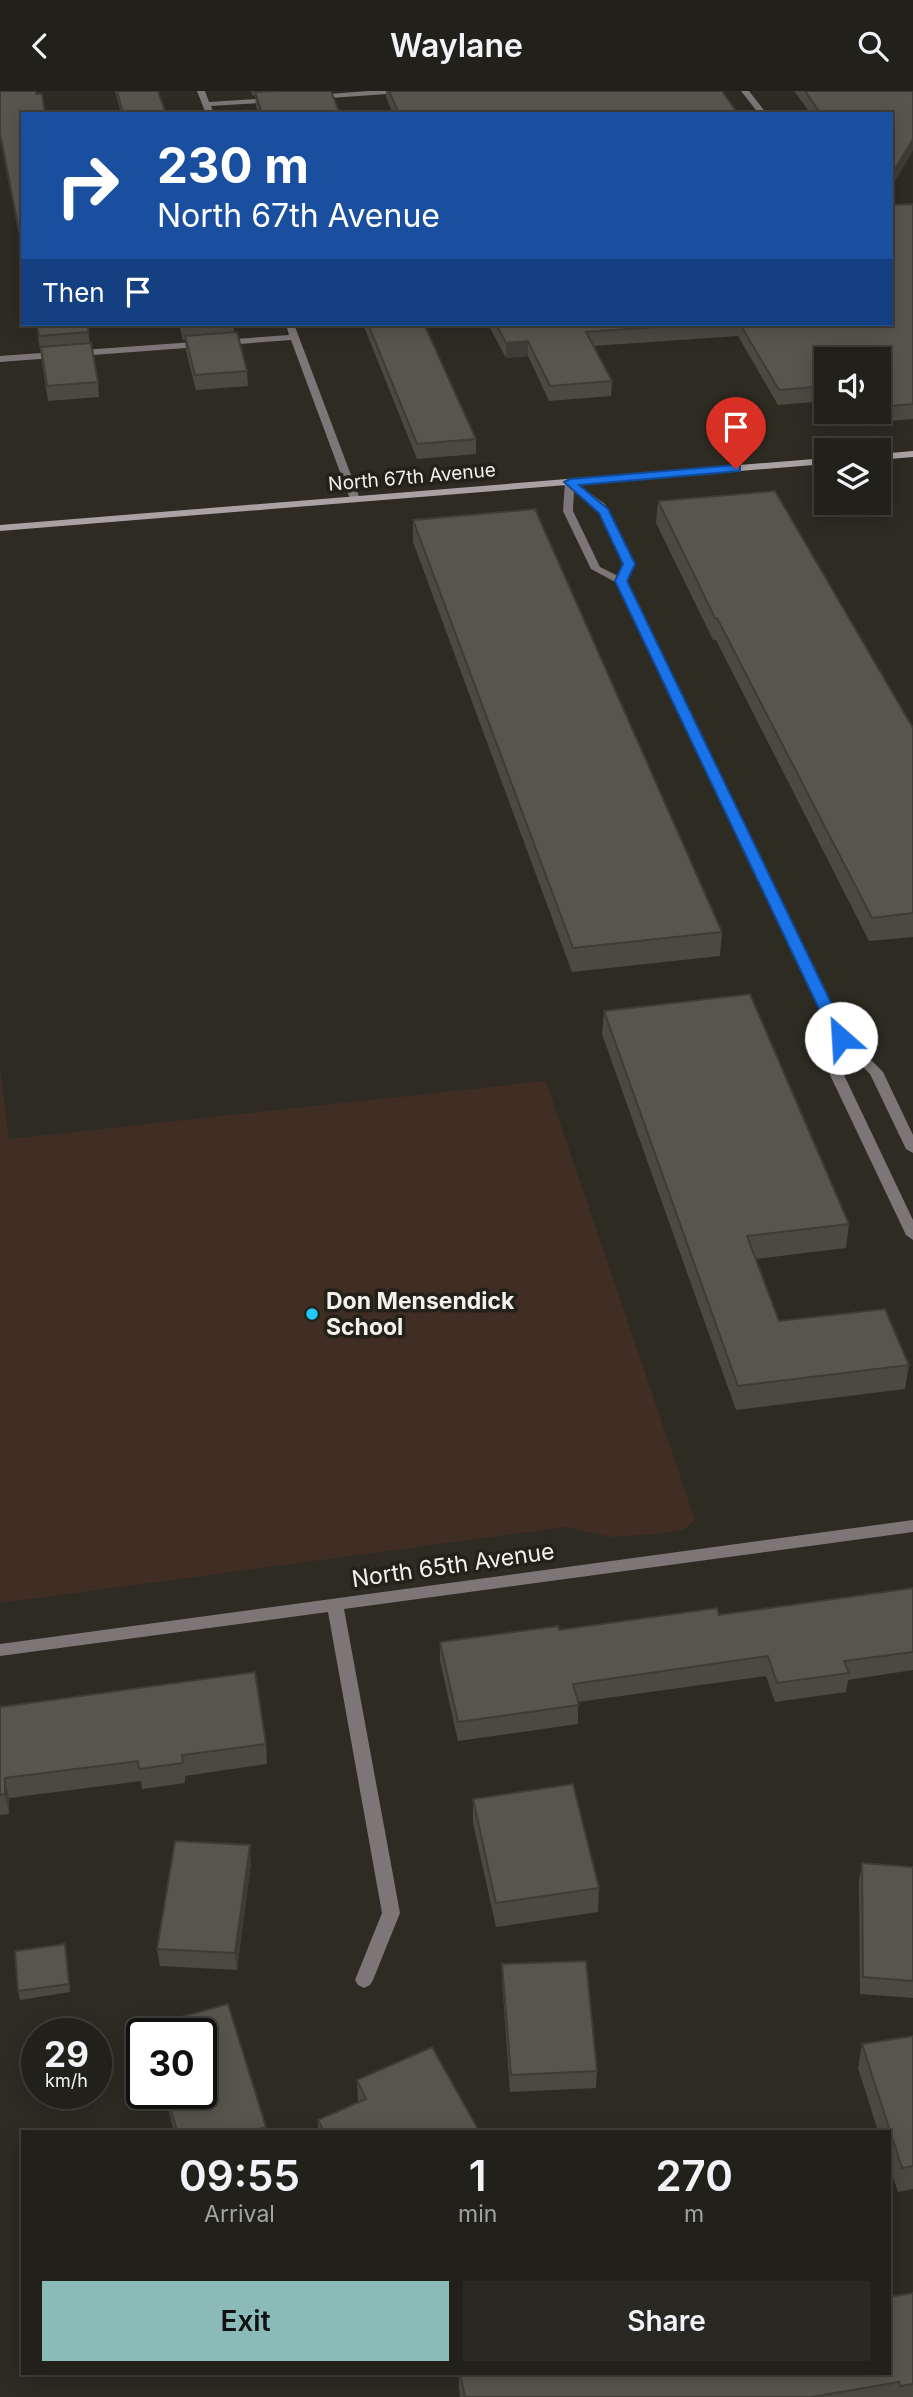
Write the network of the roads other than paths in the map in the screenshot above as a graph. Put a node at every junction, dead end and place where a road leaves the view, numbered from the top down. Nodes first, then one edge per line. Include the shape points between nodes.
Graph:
1 (201, 91) edge
2 (401, 91) edge
3 (745, 91) edge
4 (304, 97) edge
5 (290, 98) edge
6 (206, 104) junction
7 (209, 112) edge
8 (761, 112) edge
9 (291, 326) edge
10 (295, 337) junction
11 (0, 359) edge
12 (913, 454) edge
13 (891, 456) edge
14 (814, 462) edge
15 (570, 482) junction
16 (355, 499) junction
17 (0, 528) edge
18 (621, 581) junction
19 (841, 1038) junction
20 (913, 1149) edge
21 (913, 1235) edge
22 (913, 1526) edge
23 (335, 1604) junction
24 (0, 1650) edge
25 (364, 1980) dead end

1 - 6 street
2 - 4 street
3 - 8 street
5 - 6 street
6 - 7 street
9 - 10 street
10 - 11 street
10 - 16 street
12 - 13 main road
14 - 15 main road, North 67th Avenue
15 - 16 main road, North 67th Avenue
15 - 18 street via 568,511 596,569
15 - 18 street via 604,511 629,564
16 - 17 main road, North 67th Avenue
18 - 19 street
19 - 20 street via 876,1072
19 - 21 street via 837,1075
22 - 23 street, North 65th Avenue
23 - 24 street, North 65th Avenue
23 - 25 street via 391,1913

